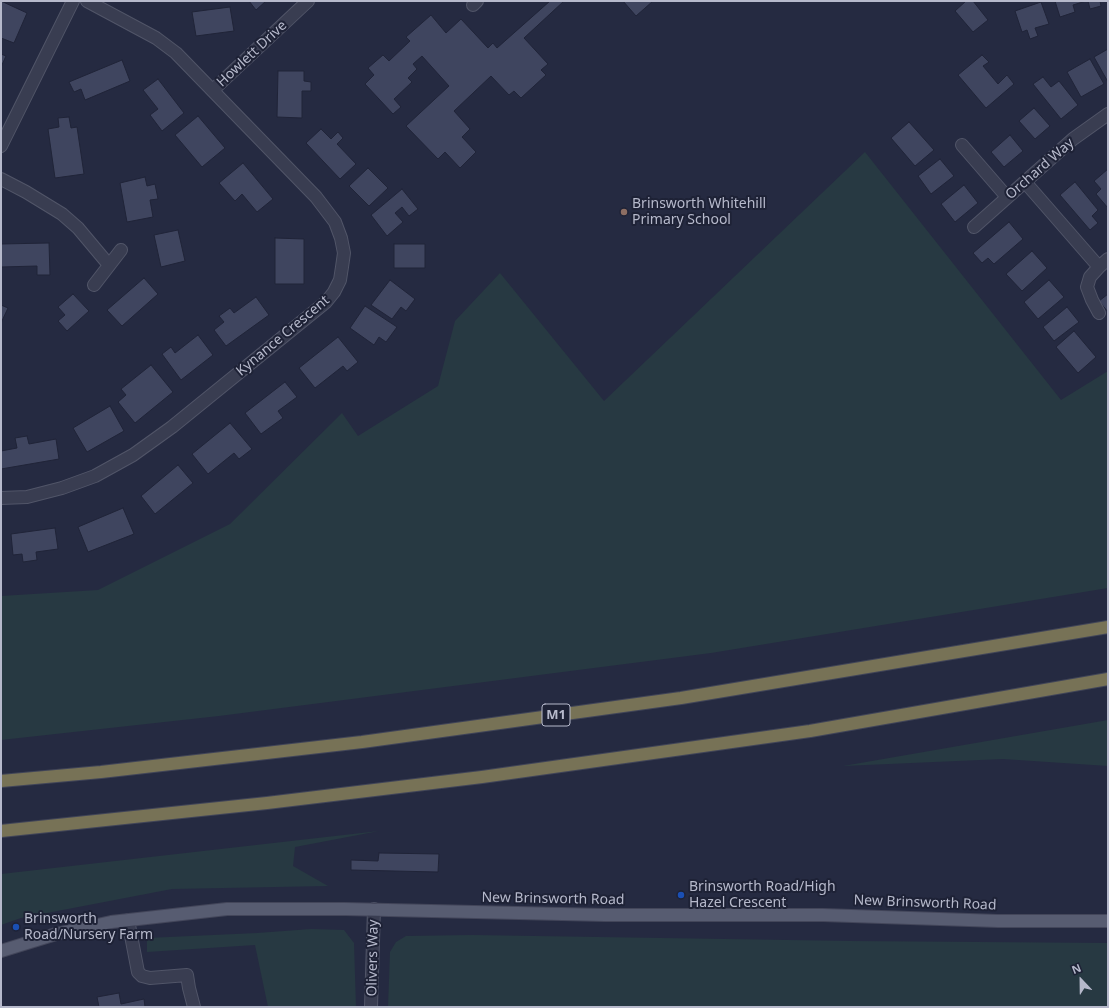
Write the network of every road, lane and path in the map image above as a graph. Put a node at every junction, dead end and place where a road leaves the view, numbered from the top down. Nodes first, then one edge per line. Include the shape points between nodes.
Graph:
1 (73, 1) edge
2 (87, 1) edge
3 (308, 1) edge
4 (213, 90) junction
5 (1108, 114) edge
6 (962, 145) dead end
7 (1, 146) edge
8 (1, 179) edge
9 (1025, 182) junction
10 (1007, 197) junction
11 (974, 227) dead end
12 (121, 250) dead end
13 (1103, 263) edge
14 (109, 265) junction
15 (94, 285) dead end
16 (1099, 313) dead end
17 (1, 498) edge
18 (1108, 627) edge
19 (1108, 679) edge
20 (1, 781) edge
21 (1, 830) edge
22 (374, 910) junction
23 (128, 920) junction
24 (1108, 921) edge
25 (1, 951) edge
26 (194, 1007) edge
27 (371, 1007) edge

1 - 7 street
2 - 4 street, Kynance Crescent via 156,38 176,53
3 - 4 street, Howlett Drive
4 - 17 street, Kynance Crescent via 316,197 336,222 344,253 340,280 334,292 326,302 134,455 95,476 62,488 27,496
5 - 9 street, Orchard Way via 1073,139
6 - 10 street
8 - 14 street via 62,214 78,228
9 - 10 street, Orchard Way
9 - 13 street
10 - 11 street, Orchard Way
12 - 14 street
13 - 16 street via 1090,277 1087,287
14 - 15 street
18 - 20 highway, M1 via 666,700 362,742
19 - 21 highway via 810,730 482,778
22 - 23 main road, New Brinsworth Road via 227,909
22 - 24 main road, New Brinsworth Road
22 - 27 street, Olivers Way
23 - 25 main road, New Brinsworth Road via 56,934
23 - 26 street via 138,972 150,978 187,975

